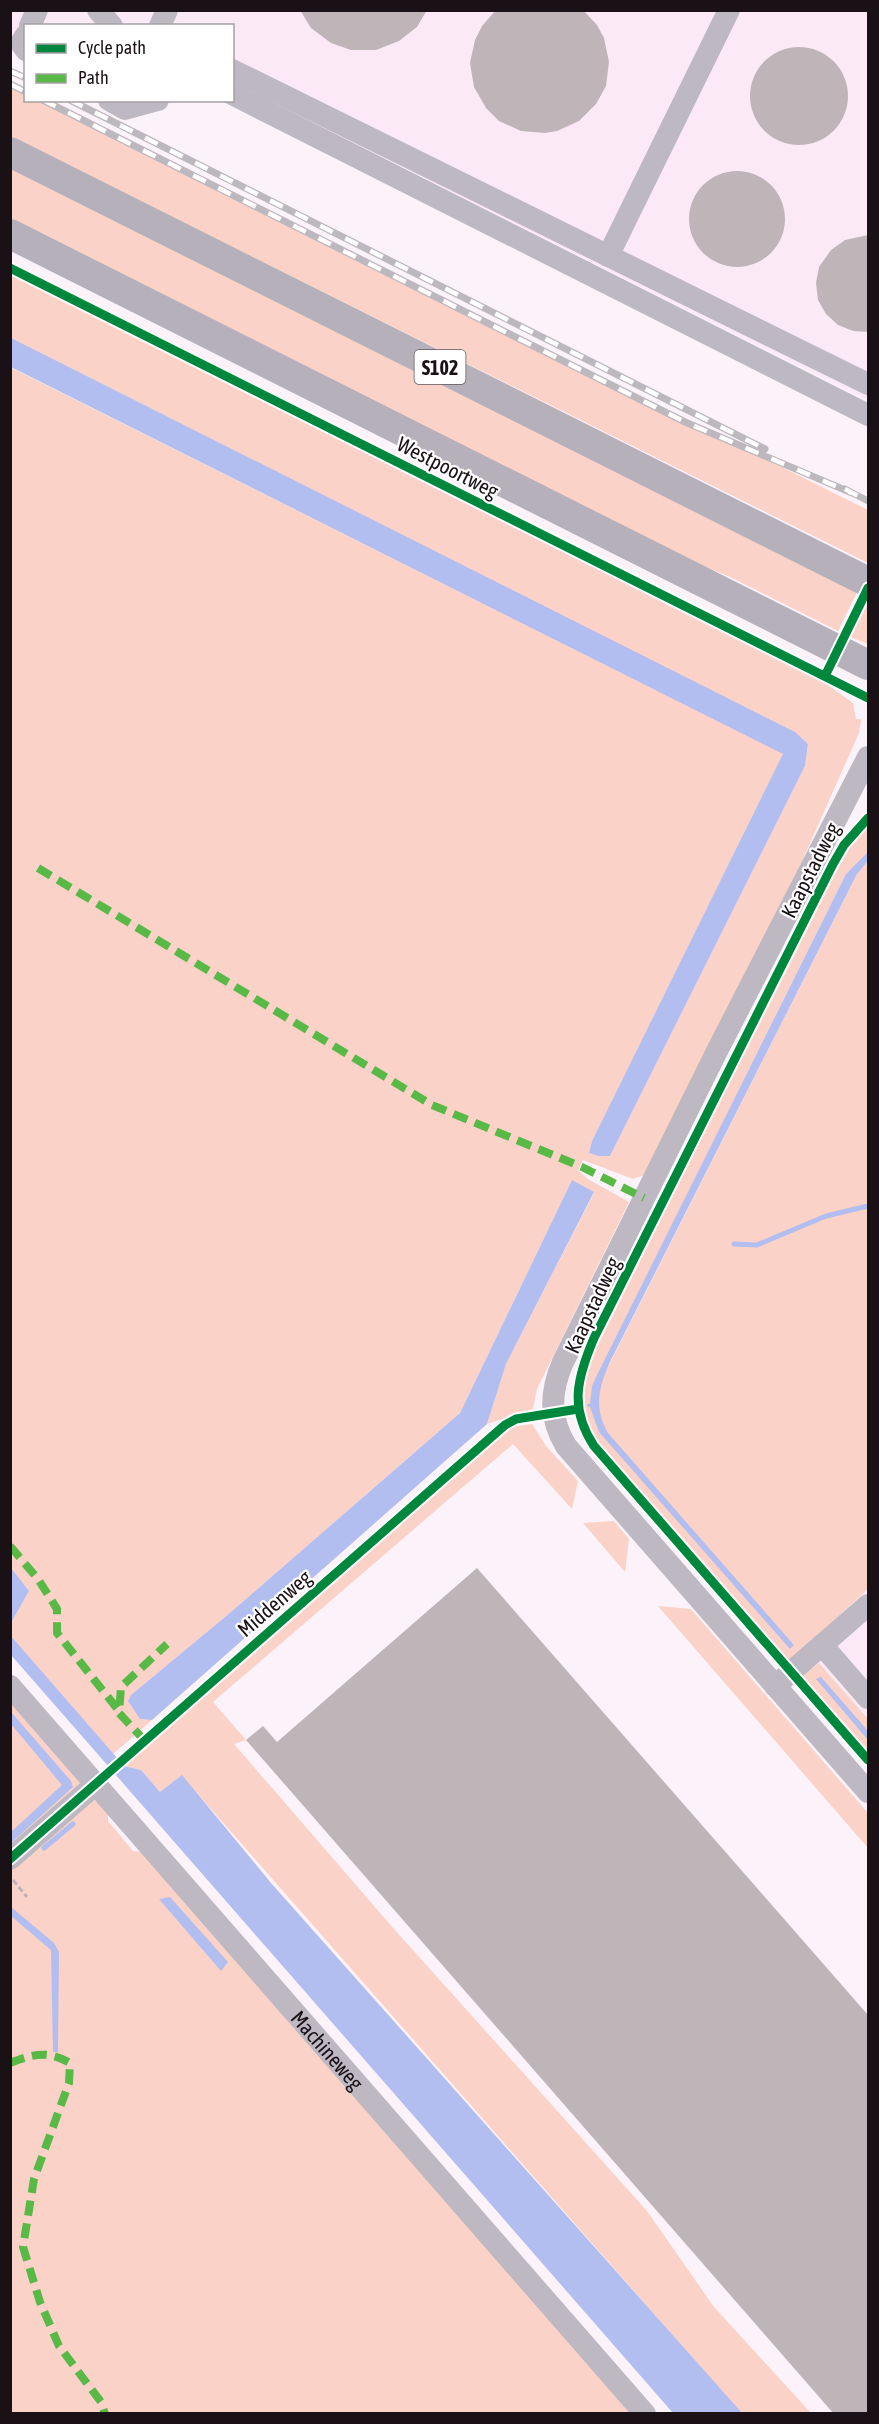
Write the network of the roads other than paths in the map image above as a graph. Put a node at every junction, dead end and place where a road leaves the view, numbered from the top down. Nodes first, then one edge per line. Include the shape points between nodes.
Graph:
1 (38, 10) edge
2 (98, 10) edge
3 (167, 10) edge
4 (729, 10) edge
5 (31, 24) edge
6 (110, 24) edge
7 (161, 24) edge
8 (234, 71) edge
9 (234, 95) edge
10 (113, 102) edge
11 (151, 102) edge
12 (10, 153) edge
13 (10, 234) edge
14 (608, 256) junction
15 (868, 384) edge
16 (868, 416) edge
17 (868, 582) edge
18 (868, 665) edge
19 (868, 757) edge
20 (865, 1614) edge
21 (822, 1645) junction
22 (10, 1686) edge
23 (775, 1686) junction
24 (868, 1698) edge
25 (96, 1784) junction
26 (868, 1792) edge
27 (10, 1858) edge
28 (645, 2414) edge

1 - 5 street
2 - 6 street
3 - 7 street
4 - 14 street
8 - 14 street
9 - 16 street
10 - 11 street via 125,109
12 - 17 main road, S102
13 - 18 main road, Westpoortweg
14 - 15 street
19 - 23 street, Kaapstadweg via 563,1362 553,1397 558,1431 566,1446
20 - 21 street
21 - 23 street
21 - 24 street
22 - 25 street, Machineweg
23 - 26 street, Kaapstadweg
25 - 27 street
25 - 28 street, Machineweg

